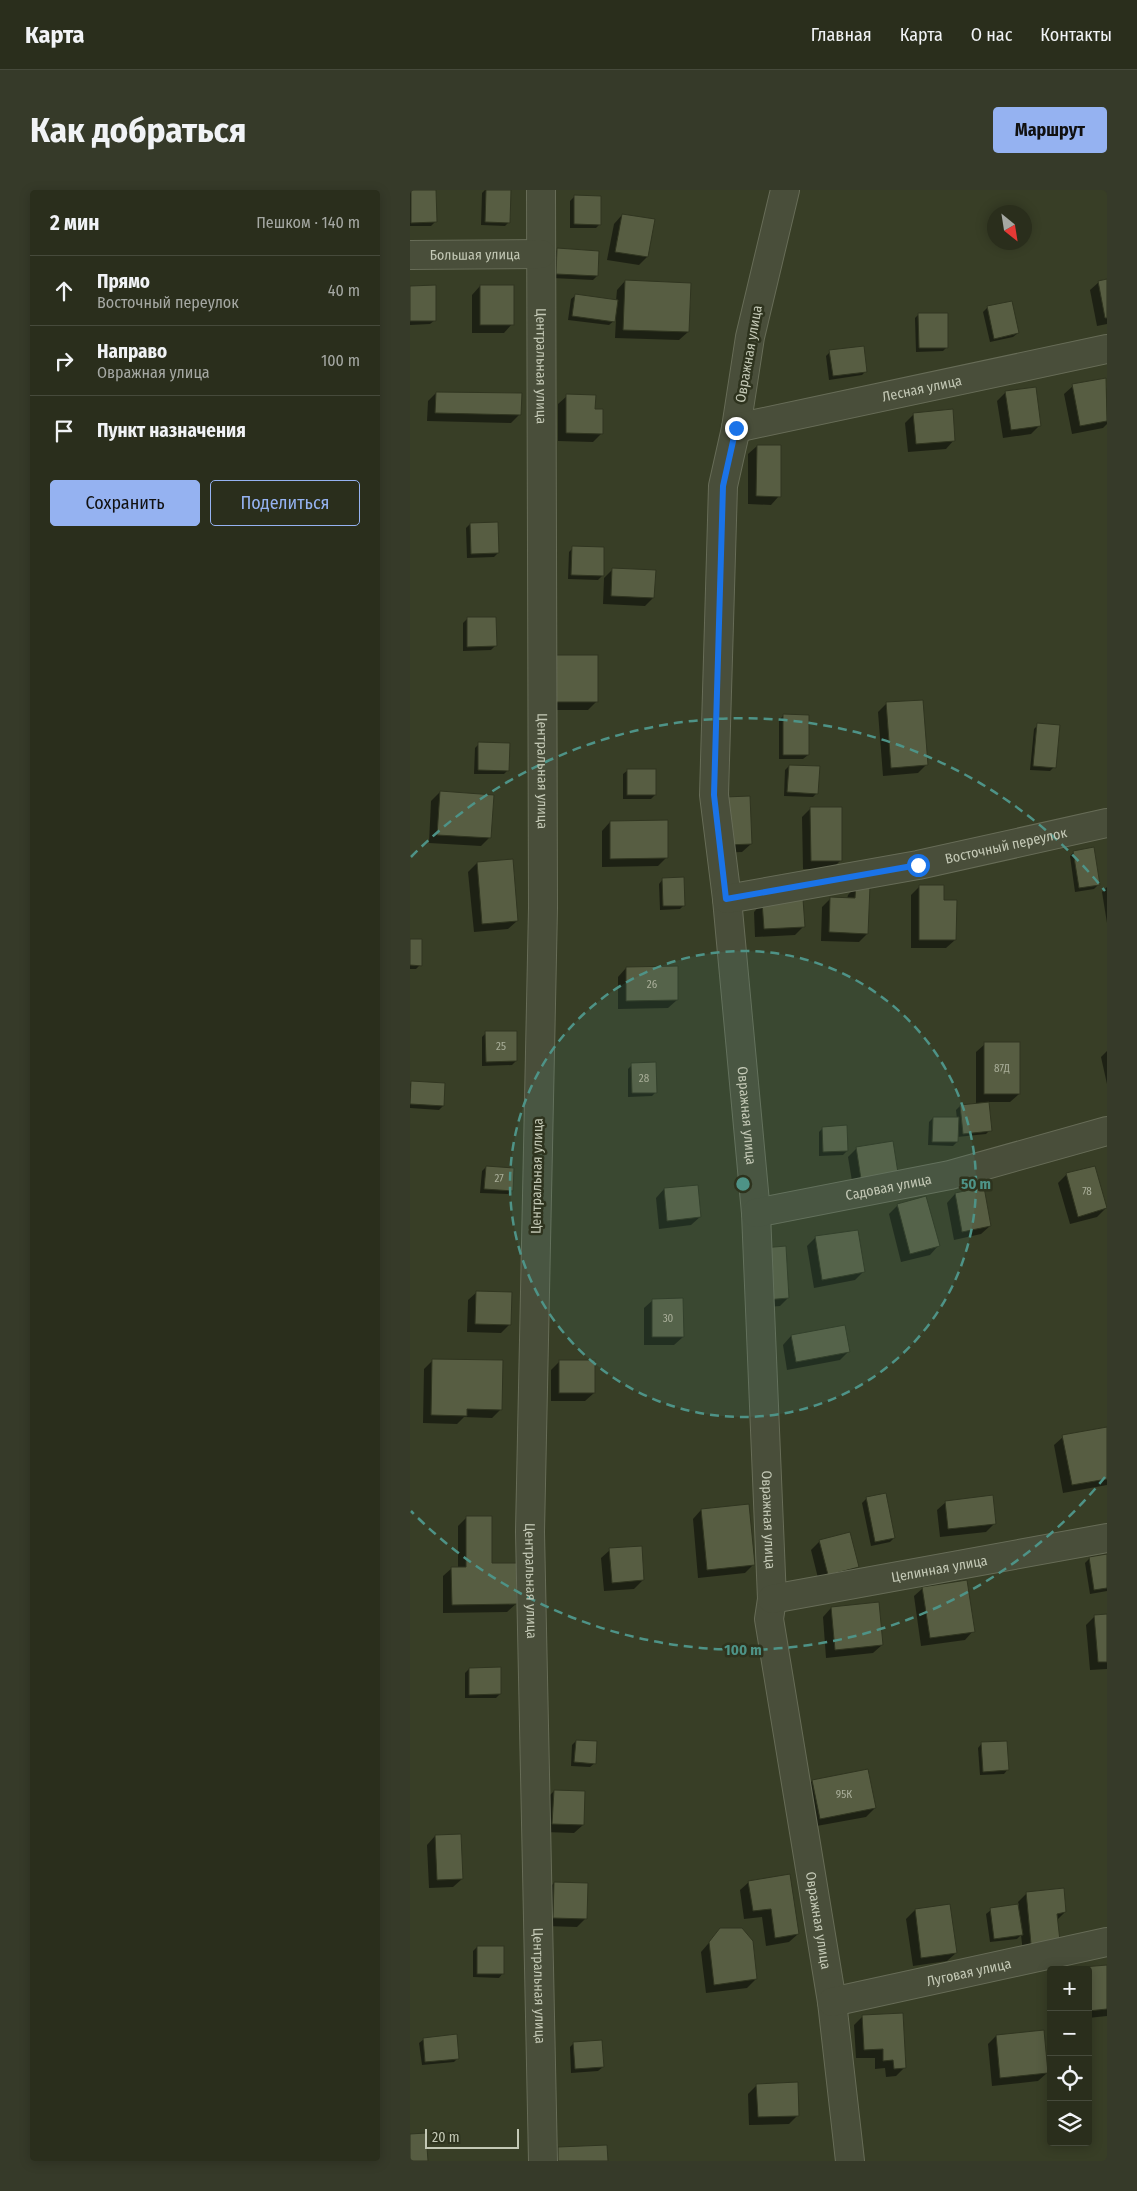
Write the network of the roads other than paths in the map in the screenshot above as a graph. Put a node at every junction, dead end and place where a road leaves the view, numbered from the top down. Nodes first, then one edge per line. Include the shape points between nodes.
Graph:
1 (541, 190) edge
2 (785, 190) edge
3 (541, 254) junction
4 (410, 255) edge
5 (1107, 349) edge
6 (736, 428) junction
7 (1107, 823) edge
8 (726, 899) junction
9 (1107, 1131) edge
10 (756, 1213) junction
11 (1107, 1538) edge
12 (772, 1599) junction
13 (1107, 1942) edge
14 (832, 2002) junction
15 (543, 2161) edge
16 (850, 2161) edge

1 - 3 street, Центральная улица
2 - 6 street, Овражная улица via 750,337
3 - 4 street, Большая улица
3 - 15 street, Центральная улица via 542,908 530,1532
5 - 6 street, Лесная улица
6 - 8 street, Овражная улица via 723,486 714,795
7 - 8 street, Восточный переулок via 918,865
8 - 10 street, Овражная улица
9 - 10 street, Садовая улица via 950,1175
10 - 12 street, Овражная улица
11 - 12 street, Целинная улица
12 - 14 street, Овражная улица via 769,1619
13 - 14 street, Луговая улица
14 - 16 street, Овражная улица

